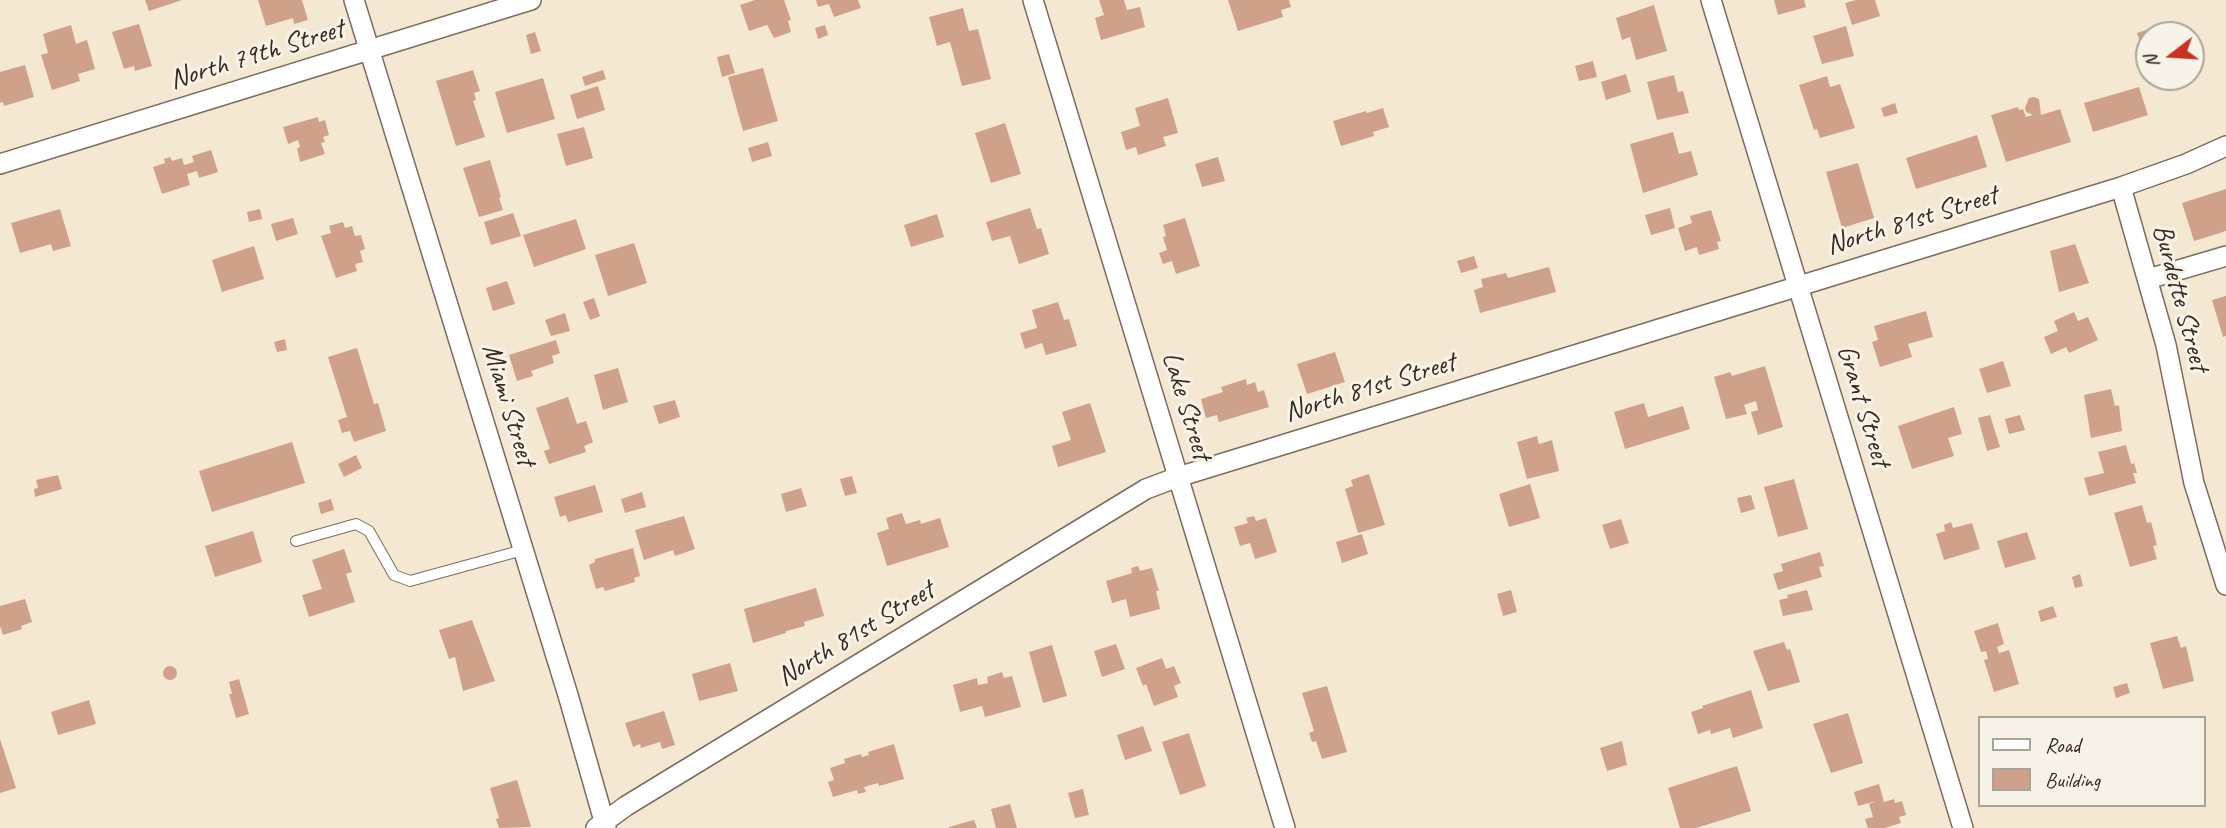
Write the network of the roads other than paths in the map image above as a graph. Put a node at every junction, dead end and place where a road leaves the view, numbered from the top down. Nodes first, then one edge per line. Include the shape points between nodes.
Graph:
1 (354, 0) edge
2 (531, 0) edge
3 (1033, 0) edge
4 (1711, 0) edge
5 (369, 50) junction
6 (2226, 146) edge
7 (0, 164) edge
8 (2121, 187) junction
9 (2226, 256) edge
10 (2148, 279) junction
11 (1797, 286) junction
12 (1178, 477) junction
13 (296, 541) dead end
14 (523, 550) junction
15 (2226, 585) edge
16 (602, 826) edge
17 (1285, 828) edge
18 (1963, 828) edge

1 - 5 street, Miami Street
2 - 5 street, North 79th Street
3 - 12 street, Lake Street
4 - 11 street, Grant Street
5 - 7 street, North 79th Street
5 - 14 street, Miami Street
6 - 8 street, North 81st Street
8 - 10 street, Burdette Street
8 - 11 street, North 81st Street
9 - 10 street
10 - 15 street, Burdette Street via 2190,468
11 - 12 street, North 81st Street
11 - 18 street, Grant Street
12 - 16 street, North 81st Street via 1134,496 626,806
12 - 17 street, Lake Street
13 - 14 lane via 356,524 369,531 394,575 410,582
14 - 16 street, Miami Street

